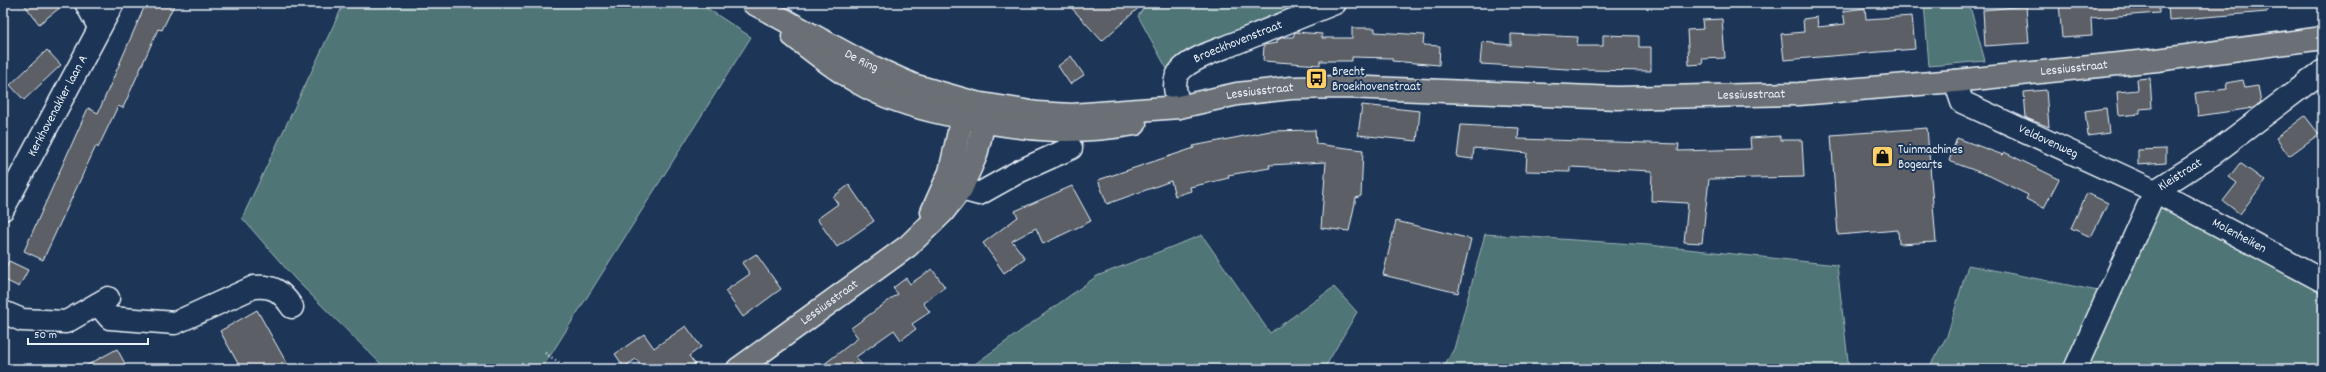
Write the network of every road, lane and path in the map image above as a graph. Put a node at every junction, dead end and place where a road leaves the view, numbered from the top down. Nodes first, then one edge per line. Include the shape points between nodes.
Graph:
1 (86, 3) edge
2 (113, 3) edge
3 (1335, 3) edge
4 (758, 6) edge
5 (98, 27) junction
6 (2323, 38) edge
7 (2323, 71) edge
8 (1955, 81) junction
9 (1179, 107) junction
10 (974, 114) junction
11 (1070, 148) dead end
12 (962, 189) junction
13 (2155, 191) junction
14 (3, 209) edge
15 (920, 234) junction
16 (2323, 281) edge
17 (292, 307) dead end
18 (3, 312) edge
19 (545, 353) dead end
20 (568, 369) edge
21 (738, 369) edge
22 (2075, 369) edge

1 - 5 street
2 - 5 street, Kerkhovenakker laan A
3 - 9 street, Broeckhovenstraat via 1213,52 1180,70 1175,89
4 - 10 main road, De Ring via 868,65 939,94
4 - 10 main road, De Ring via 812,52 848,76 889,98 916,108
5 - 14 street, Kerkhovenakker laan A
6 - 8 main road, Lessiusstraat via 2157,60
7 - 13 street, Kleistraat via 2213,154
8 - 9 main road, Lessiusstraat via 1736,97 1617,98 1345,87 1291,88 1238,94
8 - 13 street, Veldovenweg via 1962,102
9 - 10 main road, Lessiusstraat via 1139,124 1061,132
10 - 12 main road, Lessiusstraat via 976,155
10 - 15 main road, Lessiusstraat via 938,201
11 - 12 street via 979,194
12 - 15 main road, Lessiusstraat
13 - 16 street, Molenheiken
13 - 22 street, Kleistraat
15 - 21 main road, Lessiusstraat via 908,246
17 - 18 street via 284,296 267,286 254,287 175,323 110,318 103,301 66,322 22,320
19 - 20 path

